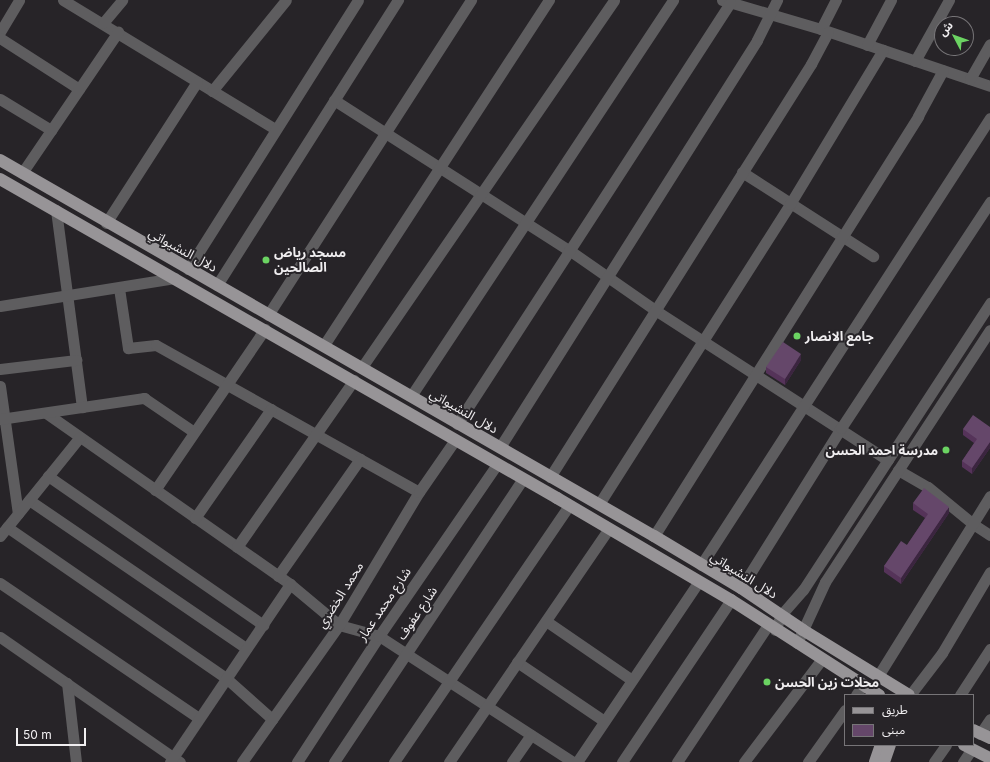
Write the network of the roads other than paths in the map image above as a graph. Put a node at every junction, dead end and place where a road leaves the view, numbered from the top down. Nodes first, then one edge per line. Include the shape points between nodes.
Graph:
1 (19, 0) edge
2 (63, 0) edge
3 (122, 0) edge
4 (286, 0) edge
5 (358, 0) edge
6 (398, 0) edge
7 (471, 0) edge
8 (549, 0) edge
9 (614, 0) edge
10 (673, 0) edge
11 (777, 0) edge
12 (836, 0) edge
13 (891, 0) edge
14 (949, 0) edge
15 (726, 1) edge
16 (770, 15) junction
17 (103, 23) junction
18 (824, 31) junction
19 (0, 32) edge
20 (118, 32) junction
21 (0, 38) edge
22 (990, 44) edge
23 (867, 45) junction
24 (883, 50) junction
25 (915, 61) junction
26 (943, 70) junction
27 (970, 79) junction
28 (197, 82) junction
29 (990, 86) edge
30 (79, 89) junction
31 (212, 91) junction
32 (0, 99) edge
33 (334, 100) junction
34 (990, 118) edge
35 (275, 129) junction
36 (52, 130) junction
37 (384, 134) junction
38 (0, 160) edge
39 (440, 167) junction
40 (742, 172) junction
41 (22, 173) junction
42 (0, 179) edge
43 (480, 194) junction
44 (990, 202) edge
45 (790, 204) junction
46 (56, 210) junction
47 (524, 222) junction
48 (106, 223) junction
49 (843, 237) junction
50 (569, 250) junction
51 (873, 256) dead end
52 (188, 269) junction
53 (607, 276) junction
54 (175, 278) junction
55 (217, 285) junction
56 (119, 288) junction
57 (67, 296) junction
58 (990, 304) edge
59 (0, 306) edge
60 (655, 310) junction
61 (268, 315) junction
62 (265, 329) junction
63 (990, 331) edge
64 (703, 341) junction
65 (324, 345) junction
66 (76, 360) junction
67 (362, 367) junction
68 (0, 369) edge
69 (756, 375) junction
70 (354, 380) junction
71 (227, 384) junction
72 (0, 386) edge
73 (411, 396) junction
74 (804, 404) junction
75 (82, 407) junction
76 (271, 408) junction
77 (46, 413) junction
78 (2, 419) edge
79 (460, 426) junction
80 (841, 428) junction
81 (194, 432) junction
82 (316, 434) junction
83 (80, 437) junction
84 (455, 440) junction
85 (500, 447) junction
86 (360, 459) junction
87 (888, 460) junction
88 (497, 464) junction
89 (898, 470) junction
90 (48, 476) junction
91 (550, 477) junction
92 (524, 478) junction
93 (155, 490) junction
94 (419, 492) junction
95 (990, 496) edge
96 (29, 500) junction
97 (569, 504) junction
98 (599, 504) junction
99 (18, 514) junction
100 (194, 518) junction
101 (972, 524) junction
102 (609, 528) junction
103 (2, 533) edge
104 (990, 535) edge
105 (654, 536) junction
106 (237, 547) junction
107 (702, 565) junction
108 (990, 572) edge
109 (278, 576) junction
110 (699, 581) junction
111 (0, 583) edge
112 (290, 584) junction
113 (742, 588) junction
114 (731, 600) junction
115 (781, 615) junction
116 (546, 621) junction
117 (339, 624) junction
118 (263, 625) junction
119 (772, 628) junction
120 (803, 630) junction
121 (379, 636) junction
122 (0, 637) edge
123 (797, 643) junction
124 (246, 648) junction
125 (990, 649) edge
126 (406, 654) junction
127 (822, 659) junction
128 (517, 662) junction
129 (878, 676) junction
130 (226, 678) junction
131 (632, 680) junction
132 (449, 682) junction
133 (67, 683) junction
134 (859, 690) edge
135 (895, 691) edge
136 (875, 694) edge
137 (906, 694) edge
138 (911, 694) edge
139 (961, 694) edge
140 (487, 706) junction
141 (844, 711) edge
142 (199, 718) junction
143 (272, 719) junction
144 (990, 719) edge
145 (604, 721) junction
146 (981, 734) edge
147 (531, 735) junction
148 (881, 746) edge
149 (890, 746) edge
150 (945, 746) edge
151 (968, 748) edge
152 (990, 758) edge
153 (175, 760) edge
154 (76, 762) edge
155 (242, 762) edge
156 (298, 762) edge
157 (334, 762) edge
158 (394, 762) edge
159 (449, 762) edge
160 (512, 762) edge
161 (573, 762) edge
162 (576, 762) edge
163 (622, 762) edge
164 (677, 762) edge
165 (744, 762) edge
166 (808, 762) edge
167 (875, 762) edge
168 (884, 762) edge
169 (934, 762) edge
170 (963, 762) edge

1 - 19 street
2 - 17 street
3 - 17 street
4 - 31 street
5 - 35 street
6 - 33 street
7 - 37 street
8 - 39 street
9 - 43 street
10 - 47 street
11 - 16 street
12 - 18 street
13 - 23 street
14 - 25 street
15 - 16 street
15 - 50 street
16 - 18 street
16 - 53 street via 757,40
17 - 20 street
18 - 23 street
18 - 40 street via 811,64
20 - 28 street
20 - 30 street
21 - 30 street
22 - 27 street
23 - 24 street
24 - 25 street
24 - 45 street
25 - 26 street
26 - 27 street
26 - 49 street via 918,116
27 - 29 street
28 - 31 street
28 - 48 street
30 - 36 street
31 - 35 street
32 - 36 street
33 - 37 street
33 - 55 street
34 - 74 street
35 - 52 street
36 - 41 street
37 - 39 street
37 - 61 street
38 - 41 main road, دلال النشيواتي
39 - 43 street
39 - 65 street
40 - 45 street
40 - 60 street
41 - 48 main road, دلال النشيواتي
42 - 46 main road
43 - 47 street
43 - 67 street
44 - 80 street
45 - 49 street
45 - 64 street
46 - 54 main road
46 - 57 street
47 - 50 street
47 - 73 street
48 - 52 main road, دلال النشيواتي
49 - 51 street
49 - 69 street
50 - 53 street
50 - 79 street
52 - 55 main road, دلال النشيواتي
53 - 60 street
53 - 85 street
54 - 56 street
54 - 62 main road
55 - 61 main road, دلال النشيواتي
56 - 57 street
56 - 71 street via 128,348 156,345
57 - 59 street
57 - 66 street
58 - 87 street
60 - 64 street
60 - 91 street
61 - 65 main road, دلال النشيواتي
62 - 70 main road
62 - 71 street
63 - 89 street
64 - 69 street
64 - 98 street
65 - 67 main road, دلال النشيواتي
66 - 68 street
66 - 75 street
67 - 73 main road, دلال النشيواتي
69 - 74 street
69 - 105 street
70 - 82 street
70 - 84 main road
71 - 76 street
71 - 81 street
72 - 78 street
73 - 79 main road, دلال النشيواتي
74 - 80 street
74 - 107 street
75 - 77 street
75 - 81 street via 144,398
76 - 82 street
76 - 100 street
77 - 78 street
77 - 83 street
78 - 99 street
79 - 84 main road
79 - 85 main road, دلال النشيواتي
80 - 87 street
80 - 113 street
81 - 93 street
82 - 86 street
82 - 106 street
83 - 90 street
83 - 93 street
84 - 88 main road
84 - 94 street, محمد الخضري
85 - 91 main road, دلال النشيواتي
86 - 94 street
86 - 109 street
87 - 115 street via 803,590
88 - 92 main road
88 - 121 street, شارع محمد عمار
89 - 101 street via 928,487
89 - 120 street via 825,582
90 - 96 street
90 - 118 street
91 - 98 main road, دلال النشيواتي
92 - 97 main road
92 - 126 street, شارع عفوف
93 - 100 street
94 - 117 street, محمد الخضري
95 - 101 street
96 - 99 street
96 - 124 street
97 - 102 main road
97 - 132 street
98 - 105 main road, دلال النشيواتي
99 - 103 street
100 - 106 street
101 - 104 street
101 - 129 street
102 - 110 main road
102 - 116 street
103 - 130 street
105 - 107 main road, دلال النشيواتي
106 - 109 street
107 - 113 main road, دلال النشيواتي
108 - 138 street via 942,653
109 - 112 street
110 - 114 main road
110 - 131 street
111 - 142 street
112 - 117 street
112 - 118 street
113 - 115 main road, دلال النشيواتي
114 - 119 main road
114 - 163 street
115 - 119 street
115 - 120 main road, دلال النشيواتي
116 - 128 street
116 - 131 street
117 - 121 street
117 - 143 street, محمد الخضري
118 - 124 street
119 - 123 main road
119 - 164 street
120 - 123 street
120 - 129 main road, دلال النشيواتي
121 - 126 street
121 - 156 street, شارع محمد عمار
122 - 133 street
123 - 127 main road
124 - 130 street
125 - 139 street
126 - 132 street
126 - 157 street, شارع عفوف
127 - 134 main road
127 - 165 street
128 - 140 street
128 - 145 street
129 - 135 main road, دلال النشيواتي
130 - 142 street
130 - 143 street
131 - 145 street
132 - 140 street
132 - 158 street
133 - 153 street
133 - 154 street
134 - 136 main road
135 - 137 main road, دلال النشيواتي
140 - 147 street
140 - 159 street
141 - 166 street
142 - 153 street
143 - 155 street, محمد الخضري
144 - 146 street
145 - 162 street
147 - 160 street
147 - 161 street
148 - 167 main road
149 - 168 main road
150 - 169 street
151 - 152 main road
151 - 170 street

